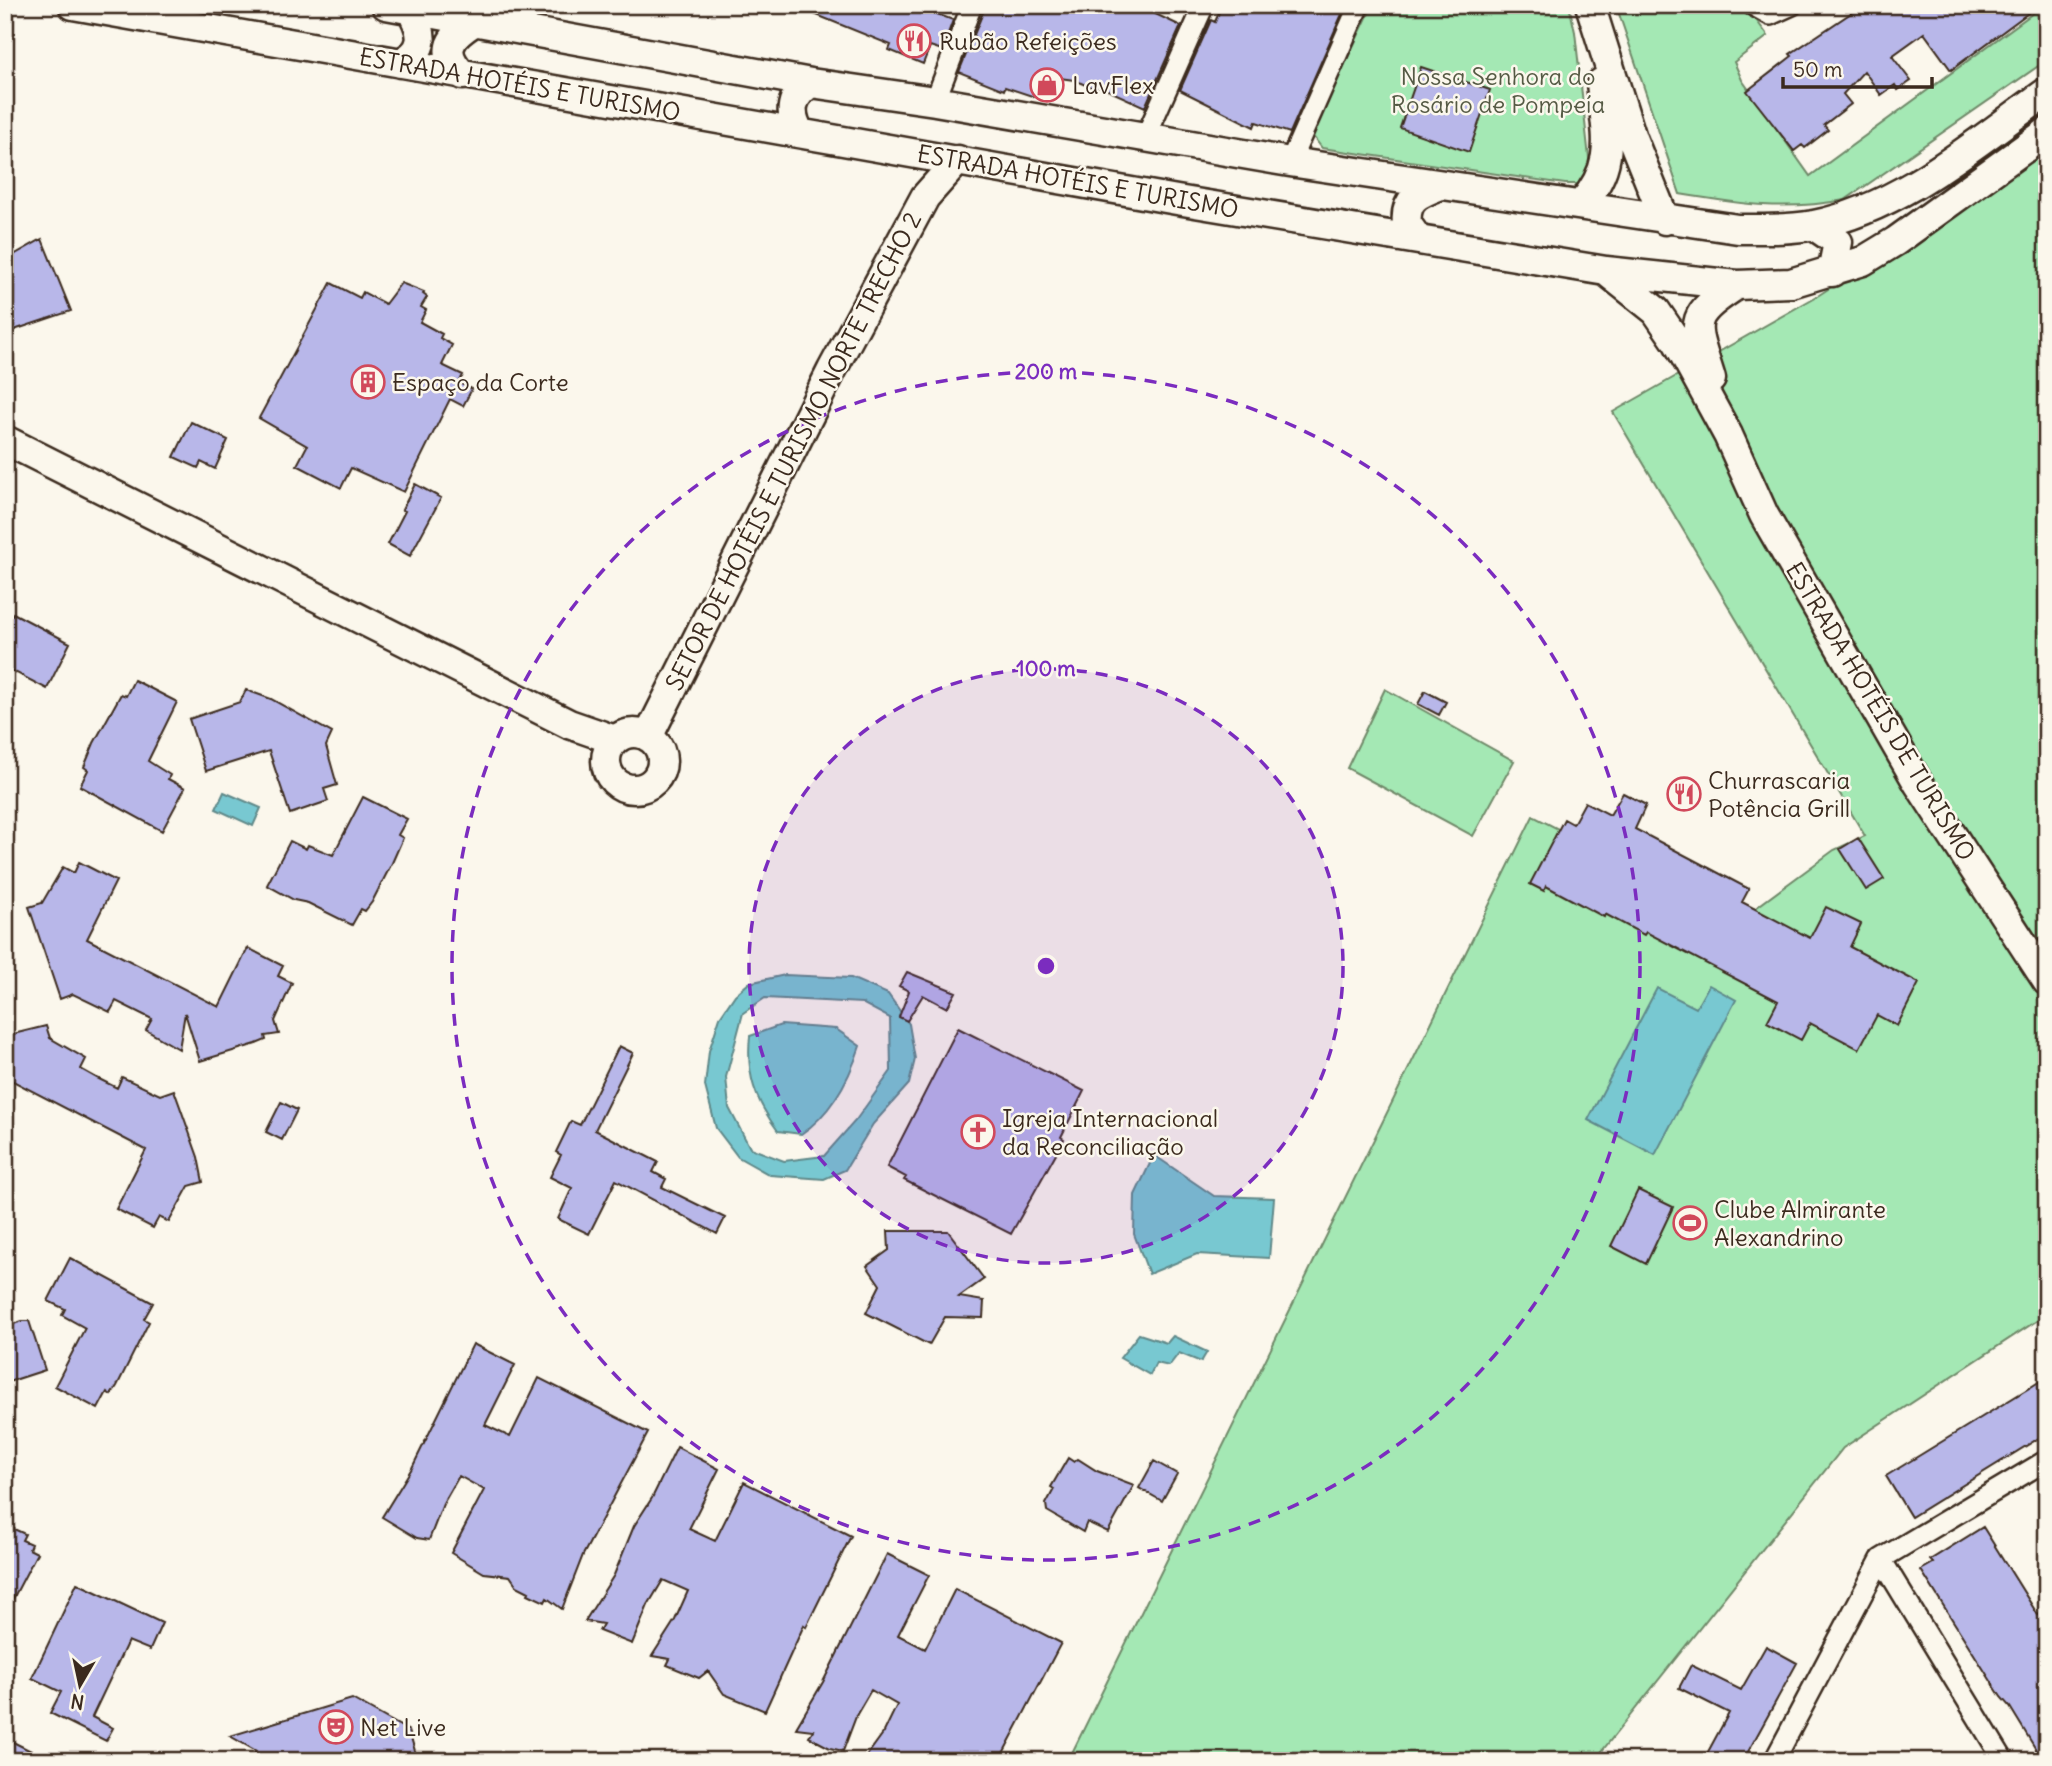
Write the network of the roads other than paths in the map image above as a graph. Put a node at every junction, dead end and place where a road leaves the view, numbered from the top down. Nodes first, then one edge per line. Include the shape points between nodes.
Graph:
1 (73, 5) edge
2 (972, 5) edge
3 (1204, 5) edge
4 (1360, 5) edge
5 (1792, 5) edge
6 (399, 8) edge
7 (1760, 10) edge
8 (1593, 18) edge
9 (472, 23) junction
10 (400, 63) junction
11 (463, 75) junction
12 (811, 83) junction
13 (2047, 92) edge
14 (935, 101) junction
15 (2047, 132) edge
16 (800, 133) junction
17 (1146, 136) junction
18 (911, 152) junction
19 (958, 160) junction
20 (1290, 162) junction
21 (1441, 185) junction
22 (925, 197) junction
23 (1581, 205) junction
24 (1665, 220) junction
25 (1813, 225) junction
26 (1417, 238) junction
27 (1605, 271) junction
28 (1832, 272) junction
29 (1737, 285) junction
30 (1728, 435) junction
31 (5, 440) edge
32 (2047, 981) edge
33 (2047, 1460) edge
34 (1881, 1559) junction
35 (1774, 1761) edge
36 (2004, 1761) edge

1 - 10 main road, ESTRADA HOTÉIS E TURISMO
2 - 14 street
3 - 17 street
4 - 20 street
5 - 7 street
6 - 9 main road
6 - 10 main road via 422,40 419,51
8 - 23 main road via 1606,161 1601,179
8 - 24 main road via 1632,138
9 - 11 main road via 453,37 449,50 450,60
9 - 12 main road
10 - 11 main road, ESTRADA HOTÉIS E TURISMO
11 - 16 main road, ESTRADA HOTÉIS E TURISMO
12 - 14 main road
12 - 16 main road via 797,93 793,103 792,117
13 - 25 main road via 1896,195
14 - 17 main road
15 - 28 main road, ESTRADA HOTÉIS E TURISMO via 1879,253
16 - 18 main road, ESTRADA HOTÉIS E TURISMO
17 - 20 main road
18 - 19 main road, ESTRADA HOTÉIS E TURISMO
18 - 22 main road, SETOR DE HOTÉIS E TURISMO NORTE TRECHO 2
19 - 22 main road, SETOR DE HOTÉIS E TURISMO NORTE TRECHO 2
19 - 26 main road, ESTRADA HOTÉIS E TURISMO
20 - 21 main road
21 - 23 main road
21 - 26 main road via 1416,195 1409,203 1407,224
22 - 31 main road, SETOR DE HOTÉIS E TURISMO NORTE TRECHO 2 via 662,705 626,742 569,724
23 - 24 main road
24 - 25 main road via 1738,229
25 - 28 main road via 1838,242
26 - 27 main road, ESTRADA HOTÉIS E TURISMO
27 - 29 main road, ESTRADA HOTÉIS E TURISMO
27 - 30 main road, ESTRADA HOTÉIS DE TURISMO via 1666,324
28 - 29 main road, ESTRADA HOTÉIS E TURISMO via 1791,283
29 - 30 main road, ESTRADA HOTÉIS DE TURISMO via 1702,309 1698,326
30 - 32 main road, ESTRADA HOTÉIS DE TURISMO via 1764,515 1918,783
33 - 34 street
34 - 35 street
34 - 36 street

